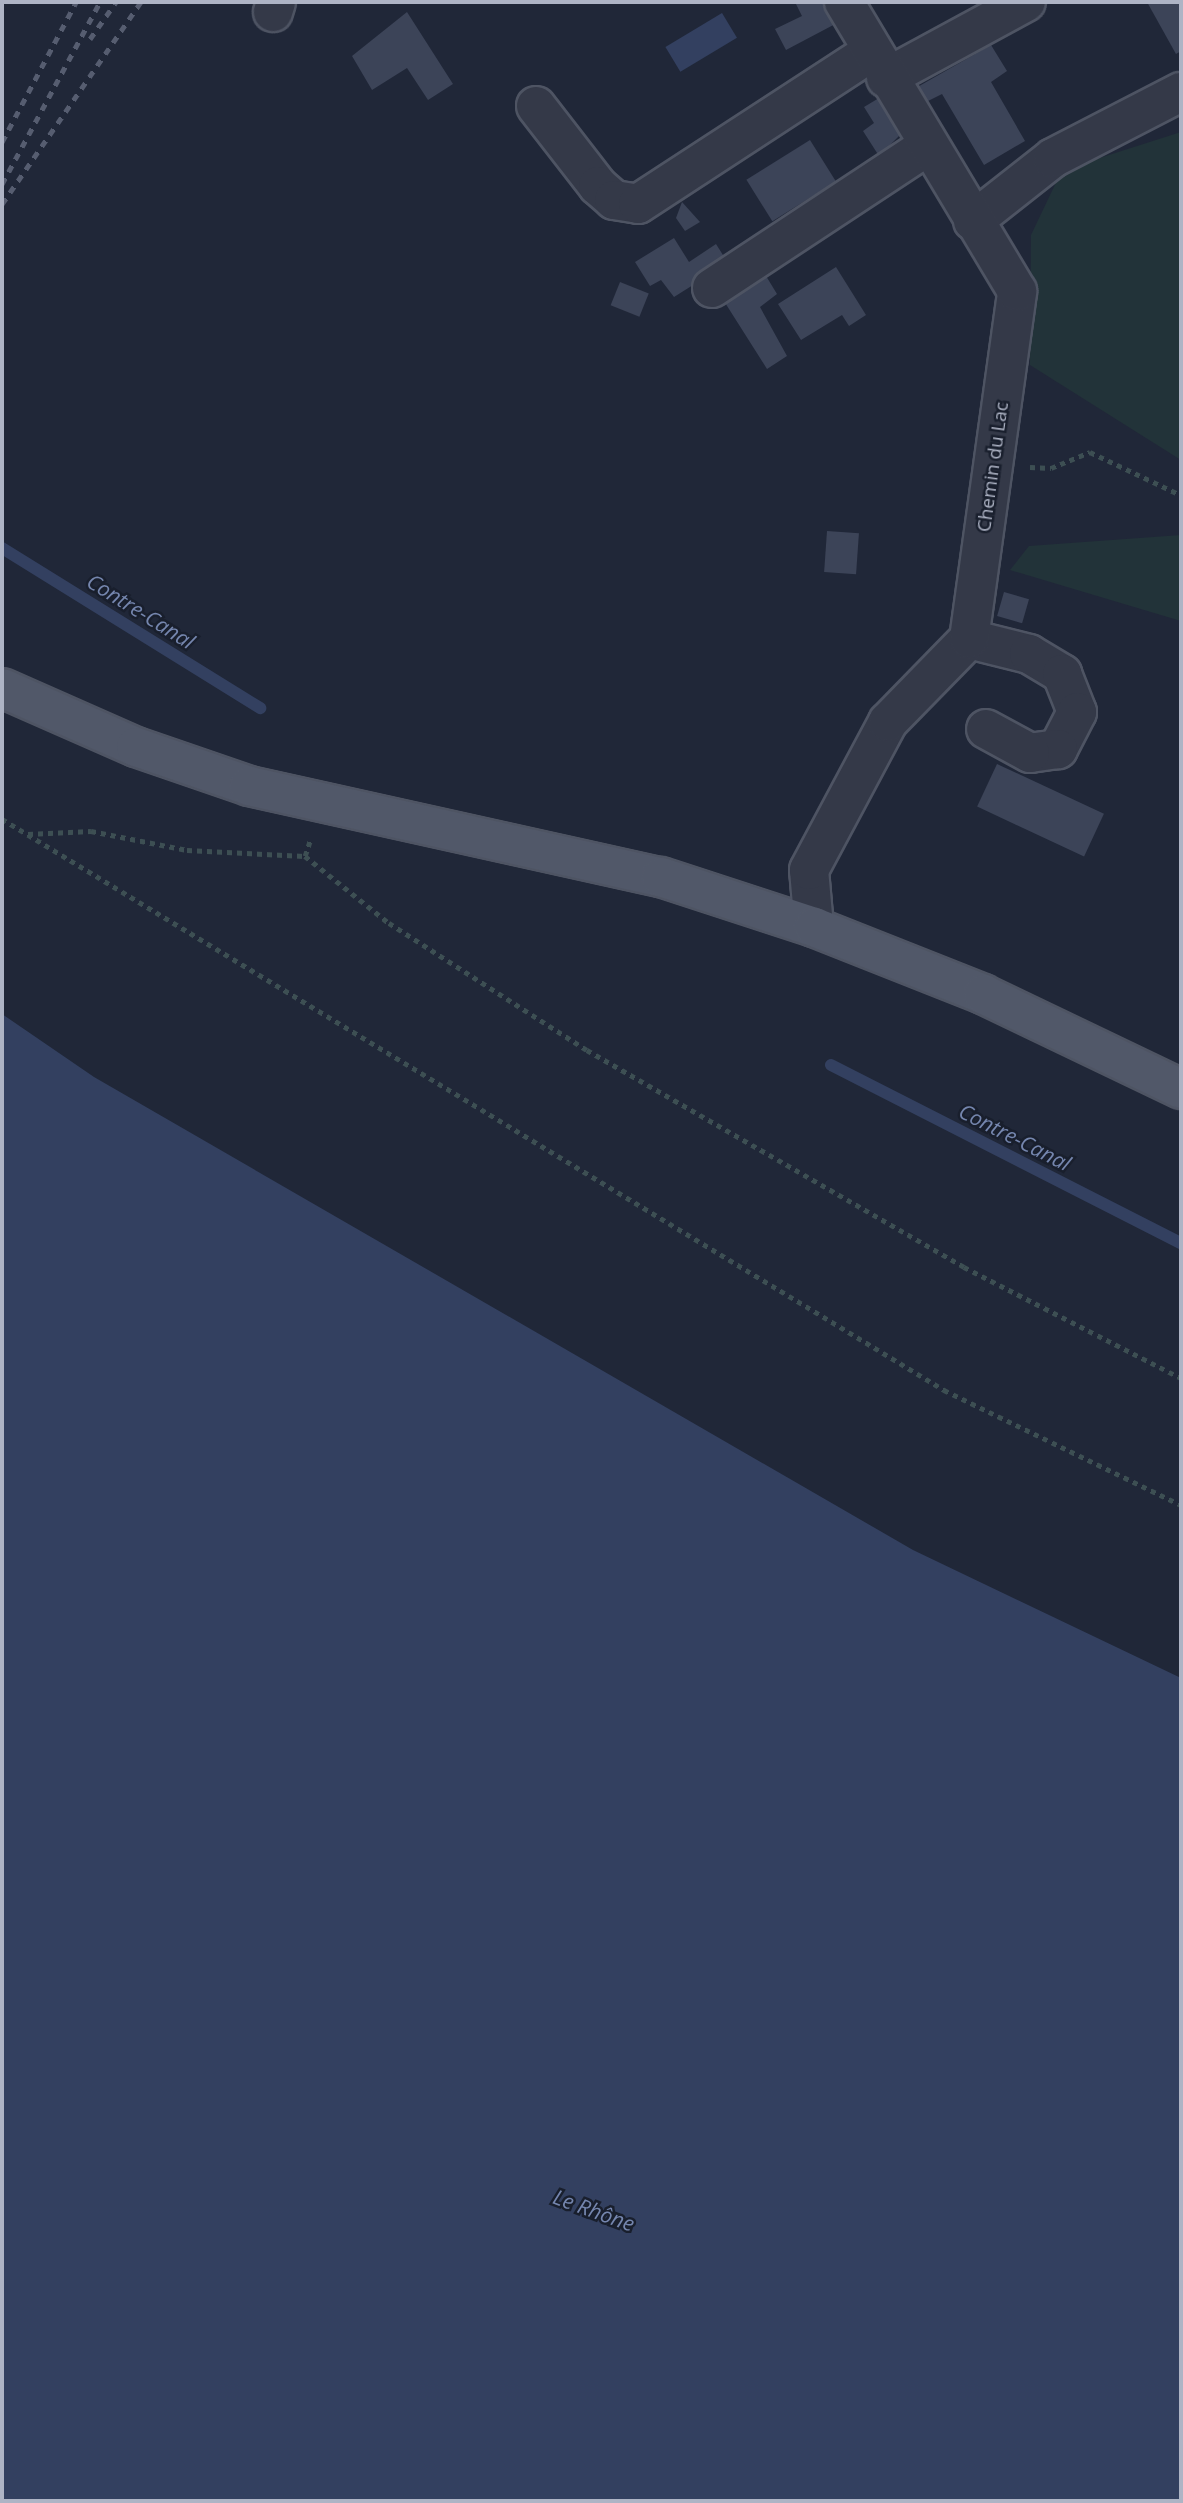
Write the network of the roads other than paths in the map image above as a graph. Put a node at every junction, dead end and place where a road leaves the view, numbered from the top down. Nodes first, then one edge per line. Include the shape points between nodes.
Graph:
1 (844, 2) edge
2 (1026, 2) edge
3 (878, 65) junction
4 (1181, 92) edge
5 (536, 106) dead end
6 (926, 147) junction
7 (972, 221) junction
8 (712, 288) dead end
9 (970, 639) junction
10 (2, 688) edge
11 (986, 729) dead end
12 (814, 926) junction
13 (1181, 1089) edge

1 - 3 street, Chemin du Lac
2 - 3 street
3 - 5 street via 638,204 614,200 598,186
3 - 6 street, Chemin du Lac
4 - 7 street via 1053,158
6 - 7 street, Chemin du Lac
6 - 8 street
7 - 9 street, Chemin du Lac via 1017,291
9 - 11 street via 1029,654 1062,674 1077,712 1058,749 1030,753
9 - 12 street via 888,722 809,870
10 - 12 main road via 136,747 249,786 661,877
12 - 13 main road via 983,993

